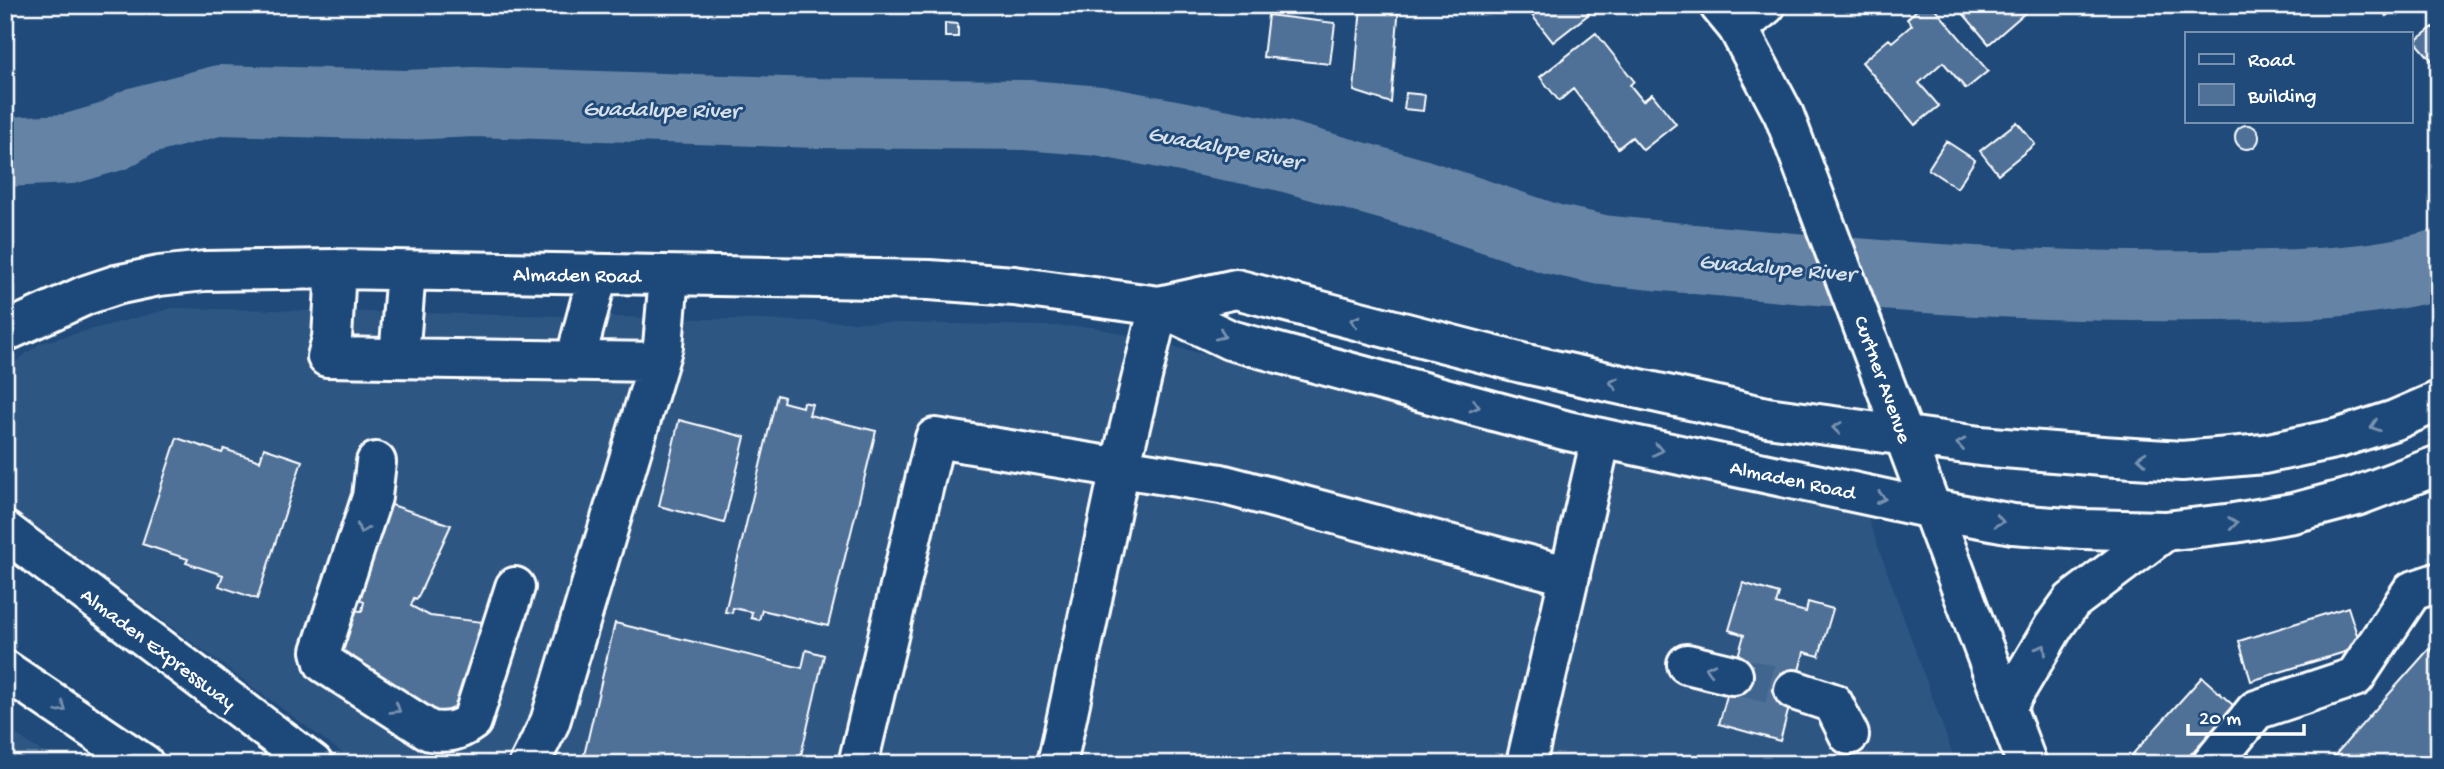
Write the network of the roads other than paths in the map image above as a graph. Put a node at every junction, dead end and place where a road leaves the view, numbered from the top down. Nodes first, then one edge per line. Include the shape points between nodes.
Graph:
1 (1741, 13) edge
2 (336, 270) junction
3 (406, 271) junction
4 (598, 274) junction
5 (669, 276) junction
6 (1159, 306) junction
7 (5, 332) edge
8 (399, 358) junction
9 (575, 361) junction
10 (658, 362) junction
11 (2439, 401) edge
12 (1905, 436) junction
13 (1601, 438) junction
14 (376, 462) dead end
15 (2439, 465) edge
16 (1120, 468) junction
17 (1932, 509) junction
18 (5, 531) edge
19 (2165, 531) junction
20 (1570, 576) junction
21 (2439, 582) edge
22 (515, 587) dead end
23 (1688, 664) dead end
24 (5, 670) edge
25 (1733, 675) tunnel mouth
26 (1794, 690) tunnel mouth
27 (2006, 707) junction
28 (1849, 735) dead end
29 (1528, 763) edge
30 (144, 764) edge
31 (313, 764) edge
32 (529, 764) edge
33 (858, 764) edge
34 (1056, 764) edge
35 (2027, 764) edge
36 (2212, 764) edge

1 - 12 street, Curtner Avenue
2 - 3 street, Almaden Road
2 - 7 street, Almaden Road via 159,275 86,295
2 - 8 street via 327,357
3 - 4 street, Almaden Road
3 - 8 street
4 - 5 street, Almaden Road
4 - 9 street
5 - 6 street, Almaden Road via 929,280
5 - 10 street
12 -> 6 street, Almaden Road via 1754,414 1521,363 1236,289
6 -> 13 street, Almaden Road via 1230,340
6 - 16 street
8 - 9 street
9 - 10 street
10 - 32 street via 550,722
11 -> 12 street, Almaden Road via 2339,439 2218,459 2102,456
12 - 17 street, Curtner Avenue
13 -> 17 street, Almaden Road
13 - 20 street
14 -> 22 street via 372,498 321,652 324,663 430,731 459,730 472,721
19 -> 15 street, Almaden Road via 2293,513 2357,496
16 - 20 street via 1221,484
16 - 33 street via 935,438
16 - 34 street
17 -> 19 street, Almaden Road via 2013,524
17 - 27 street, Curtner Avenue
18 - 31 street, Almaden Expressway
27 -> 19 street via 2072,601
20 - 29 street
21 - 36 street via 2412,591 2355,677 2256,710
25 -> 23 street
24 -> 30 street
26 - 28 street via 1833,703
27 - 35 street, Curtner Avenue

